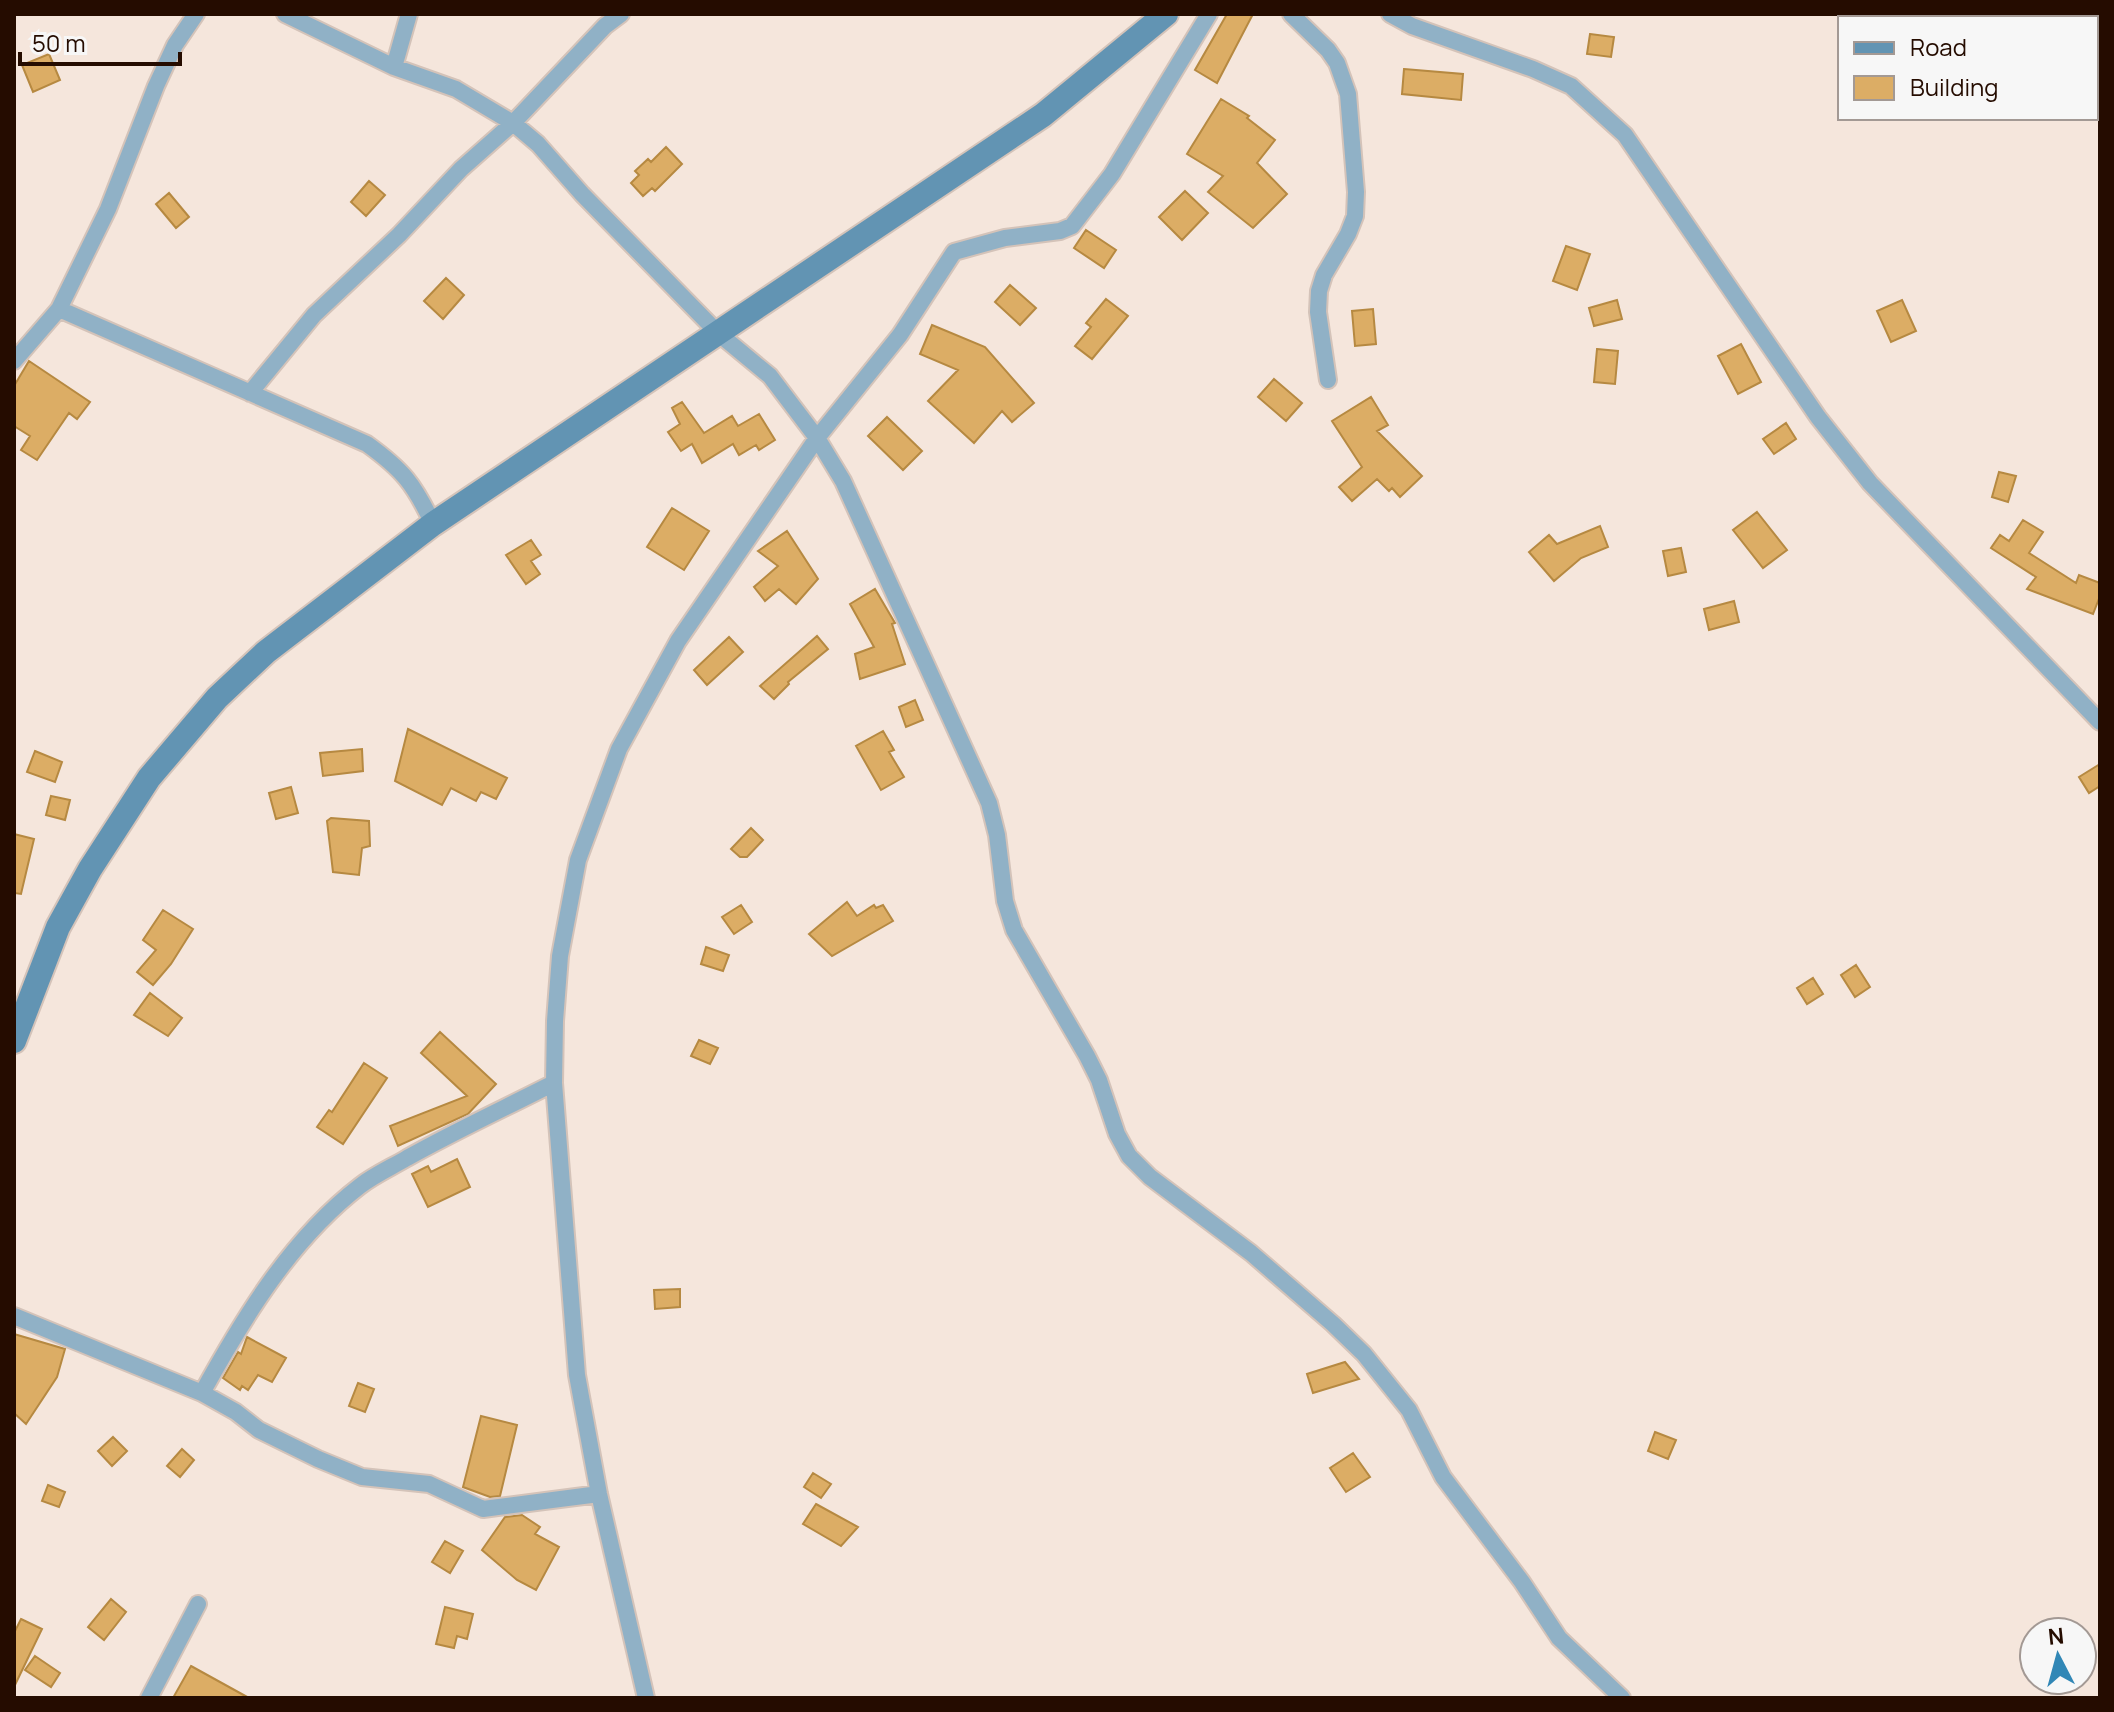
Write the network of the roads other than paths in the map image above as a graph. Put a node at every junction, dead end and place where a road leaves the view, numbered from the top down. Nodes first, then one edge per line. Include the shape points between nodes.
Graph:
1 (196, 14) edge
2 (285, 14) edge
3 (409, 14) edge
4 (621, 14) edge
5 (1166, 14) edge
6 (1209, 14) edge
7 (1291, 14) edge
8 (1390, 14) edge
9 (603, 20) edge
10 (394, 67) junction
11 (513, 123) junction
12 (59, 309) junction
13 (718, 333) junction
14 (14, 361) edge
15 (1328, 380) dead end
16 (250, 393) junction
17 (817, 438) junction
18 (433, 524) junction
19 (2100, 722) edge
20 (14, 1041) edge
21 (554, 1083) junction
22 (14, 1316) edge
23 (202, 1393) junction
24 (599, 1494) junction
25 (198, 1604) dead end
26 (149, 1698) edge
27 (646, 1698) edge
28 (1622, 1698) edge

1 - 12 street via 162,72 108,209
2 - 10 street
3 - 10 street
4 - 9 street
5 - 13 main road via 1043,115
6 - 17 street via 1112,174 1072,226 954,252 900,335
7 - 15 street via 1328,50 1348,94 1355,216 1319,291
8 - 19 street via 1571,86 1625,135 1861,472
9 - 11 street
10 - 11 street via 456,89
11 - 13 street
11 - 16 street via 314,315
12 - 14 street
12 - 16 street
13 - 17 street via 770,376
13 - 18 main road
16 - 18 street via 367,444 417,489
17 - 21 street via 678,641 619,749 578,860 560,956
17 - 28 street via 843,481 989,803 1014,930 1087,1056 1129,1156 1251,1253 1364,1354 1409,1410 1443,1477 1559,1638
18 - 20 main road via 266,652 217,698 149,778 58,927
21 - 23 street via 362,1183 327,1213 283,1263
21 - 24 street via 577,1375
22 - 23 street
23 - 24 street via 318,1459 362,1477 429,1484 483,1509
24 - 27 street
25 - 26 street

